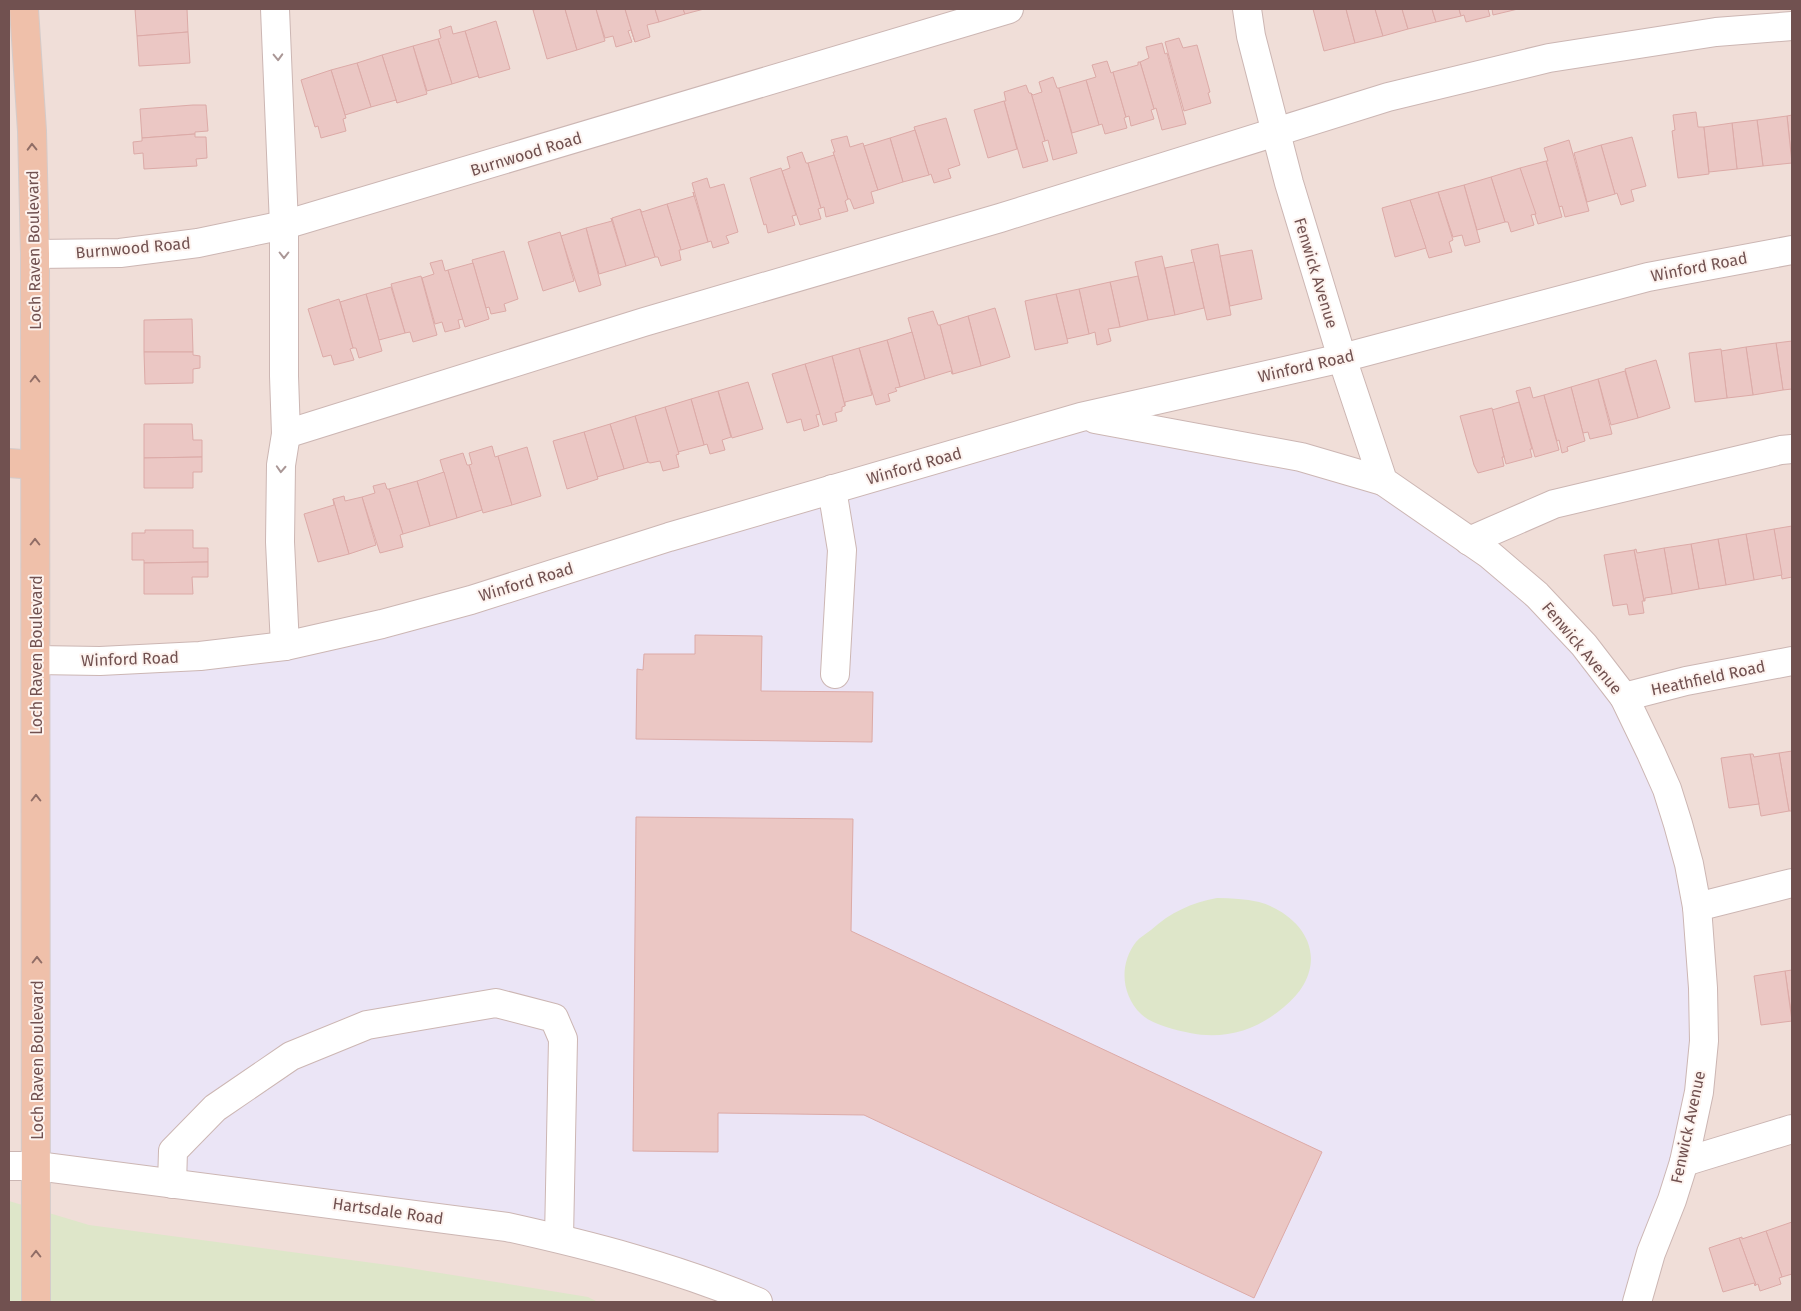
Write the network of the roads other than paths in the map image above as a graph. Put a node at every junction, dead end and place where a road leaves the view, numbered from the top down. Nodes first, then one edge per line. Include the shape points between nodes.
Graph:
1 (24, 9) edge
2 (1008, 9) edge
3 (1247, 9) edge
4 (283, 11) edge
5 (1792, 26) edge
6 (1275, 133) junction
7 (284, 225) junction
8 (1792, 250) edge
9 (35, 254) junction
10 (1342, 358) junction
11 (1081, 417) junction
12 (286, 434) junction
13 (1792, 449) edge
14 (22, 464) edge
15 (1383, 481) junction
16 (832, 490) junction
17 (1468, 541) junction
18 (285, 646) junction
19 (36, 660) junction
20 (1792, 661) edge
21 (835, 674) dead end
22 (1624, 697) junction
23 (1792, 883) edge
24 (1697, 907) junction
25 (1792, 1129) edge
26 (1684, 1162) junction
27 (9, 1166) edge
28 (37, 1166) junction
29 (172, 1184) junction
30 (560, 1238) junction
31 (36, 1302) edge
32 (758, 1302) edge
33 (1638, 1302) edge

9 -> 1 main road, Loch Raven Boulevard via 32,131
2 - 7 street, Burnwood Road
3 - 6 street, Fenwick Avenue
4 -> 7 street
5 - 6 street via 1716,32 1549,58 1388,97
6 - 10 street, Fenwick Avenue
6 - 12 street via 1000,218 644,322
7 - 9 street, Burnwood Road via 198,243 120,253
7 -> 12 street
8 - 10 street, Winford Road via 1648,277
14 -> 9 main road, Loch Raven Boulevard
10 - 11 street, Winford Road
10 - 15 street, Fenwick Avenue
11 - 15 street via 1301,457
11 - 16 street, Winford Road
12 -> 18 street via 281,465 280,542
13 - 17 street via 1554,504
19 -> 14 main road, Loch Raven Boulevard
15 - 17 street, Fenwick Avenue
16 - 18 street, Winford Road via 669,537 471,600
16 - 21 street via 842,550
17 - 22 street, Fenwick Avenue via 1490,555 1537,595 1584,645
18 - 19 street, Winford Road via 200,656 100,661
28 -> 19 main road, Loch Raven Boulevard
20 - 22 street, Heathfield Road
22 - 24 street, Fenwick Avenue via 1667,790
23 - 24 street
24 - 26 street, Fenwick Avenue via 1704,1041 1699,1092
25 - 26 street
26 - 33 street, Fenwick Avenue via 1651,1253
27 - 28 street, Hartsdale Road
28 - 29 street, Hartsdale Road
31 -> 28 main road, Loch Raven Boulevard
29 - 30 street, Hartsdale Road via 507,1227
29 - 30 street via 173,1151 215,1108 291,1056 368,1025 496,1003 554,1018 563,1039
30 - 32 street, Hartsdale Road via 668,1268

